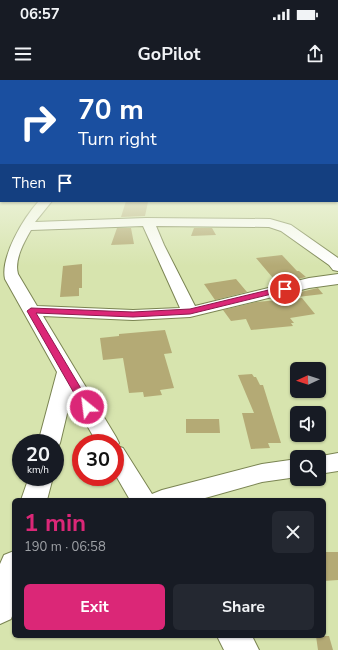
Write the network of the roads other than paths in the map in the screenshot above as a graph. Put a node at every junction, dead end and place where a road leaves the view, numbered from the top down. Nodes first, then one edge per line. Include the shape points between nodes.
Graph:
1 (36, 214) edge
2 (146, 222) junction
3 (27, 226) junction
4 (338, 267) edge
5 (5, 275) edge
6 (338, 279) edge
7 (31, 311) junction
8 (190, 312) junction
9 (67, 372) junction
10 (51, 434) edge
11 (103, 434) edge
12 (338, 462) edge
13 (326, 463) edge
14 (124, 469) edge
15 (290, 469) edge
16 (38, 486) edge
17 (35, 498) edge
18 (142, 498) edge
19 (169, 498) edge
20 (12, 570) edge
21 (0, 609) edge
22 (234, 638) edge
23 (243, 650) edge

1 - 3 street
2 - 3 street
2 - 4 street via 274,224 286,228
2 - 8 street
3 - 5 street
5 - 7 street via 12,279
6 - 8 street via 309,283
7 - 8 street via 133,315
7 - 9 street
9 - 10 street
9 - 11 street
12 - 13 street
14 - 18 street
15 - 19 street via 262,473
16 - 17 street
20 - 21 street
22 - 23 street

